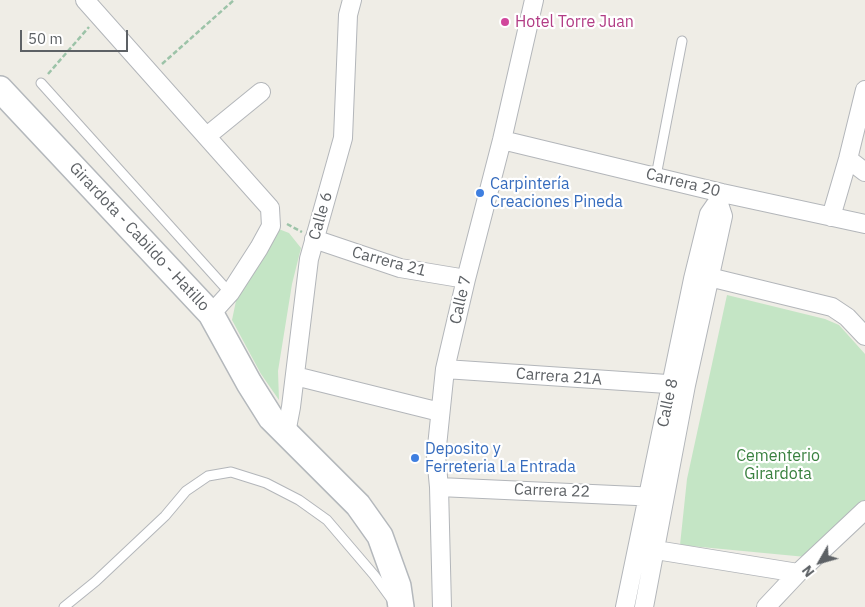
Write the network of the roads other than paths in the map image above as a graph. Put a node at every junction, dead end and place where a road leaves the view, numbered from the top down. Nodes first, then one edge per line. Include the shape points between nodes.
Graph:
1 (85, 0) edge
2 (352, 0) edge
3 (534, 0) edge
4 (682, 41) dead end
5 (41, 83) road end
6 (0, 89) edge
7 (865, 90) edge
8 (262, 92) dead end
9 (207, 136) junction
10 (502, 140) junction
11 (848, 158) junction
12 (865, 172) edge
13 (656, 176) junction
14 (720, 197) junction
15 (831, 216) junction
16 (865, 224) edge
17 (314, 240) junction
18 (708, 278) junction
19 (466, 279) junction
20 (230, 294) junction
21 (211, 314) junction
22 (865, 336) edge
23 (445, 369) junction
24 (295, 376) junction
25 (679, 385) junction
26 (440, 412) junction
27 (292, 439) junction
28 (439, 487) junction
29 (648, 495) junction
30 (666, 498) junction
31 (865, 510) edge
32 (656, 550) junction
33 (798, 573) junction
34 (64, 607) edge
35 (400, 607) edge
36 (442, 607) edge
37 (625, 607) edge
38 (644, 607) edge
39 (766, 607) edge

1 - 9 street
2 - 17 street, Calle 6 via 348,15 343,138
3 - 10 street, Calle 7
4 - 13 lane
5 - 20 lane
6 - 21 street, Girardota - Cabildo - Hatillo
7 - 11 street
8 - 9 street
9 - 20 street via 270,208 271,226
10 - 13 street, Carrera 20
10 - 19 street, Calle 7
11 - 12 street
11 - 15 street
13 - 14 street, Carrera 20
14 - 15 street, Carrera 20
14 - 18 street, Calle 8 via 723,216
14 - 25 street, Calle 8 via 709,214 693,279
15 - 16 street, Carrera 20
17 - 19 street, Carrera 21 via 400,268
17 - 24 street, Calle 6
18 - 22 street via 832,307
18 - 25 street, Calle 8
19 - 23 street, Calle 7
20 - 21 street
21 - 27 street, Girardota - Cabildo - Hatillo via 271,418
23 - 25 street, Carrera 21A
23 - 26 street, Calle 7
24 - 26 street
24 - 27 street, Calle 6
25 - 29 street, Calle 8
25 - 30 street, Calle 8
26 - 28 street, Calle 7 via 436,456
27 - 35 street, Girardota - Cabildo - Hatillo via 358,505 380,536 398,586
28 - 29 street, Carrera 22
28 - 36 street, Calle 7
29 - 30 street, Carrera 22
29 - 37 street, Calle 8
30 - 32 street, Calle 8
31 - 33 street
32 - 33 street
32 - 38 street, Calle 8
33 - 39 street
34 - 35 lane via 165,516 186,491 208,476 231,472 266,482 328,520

